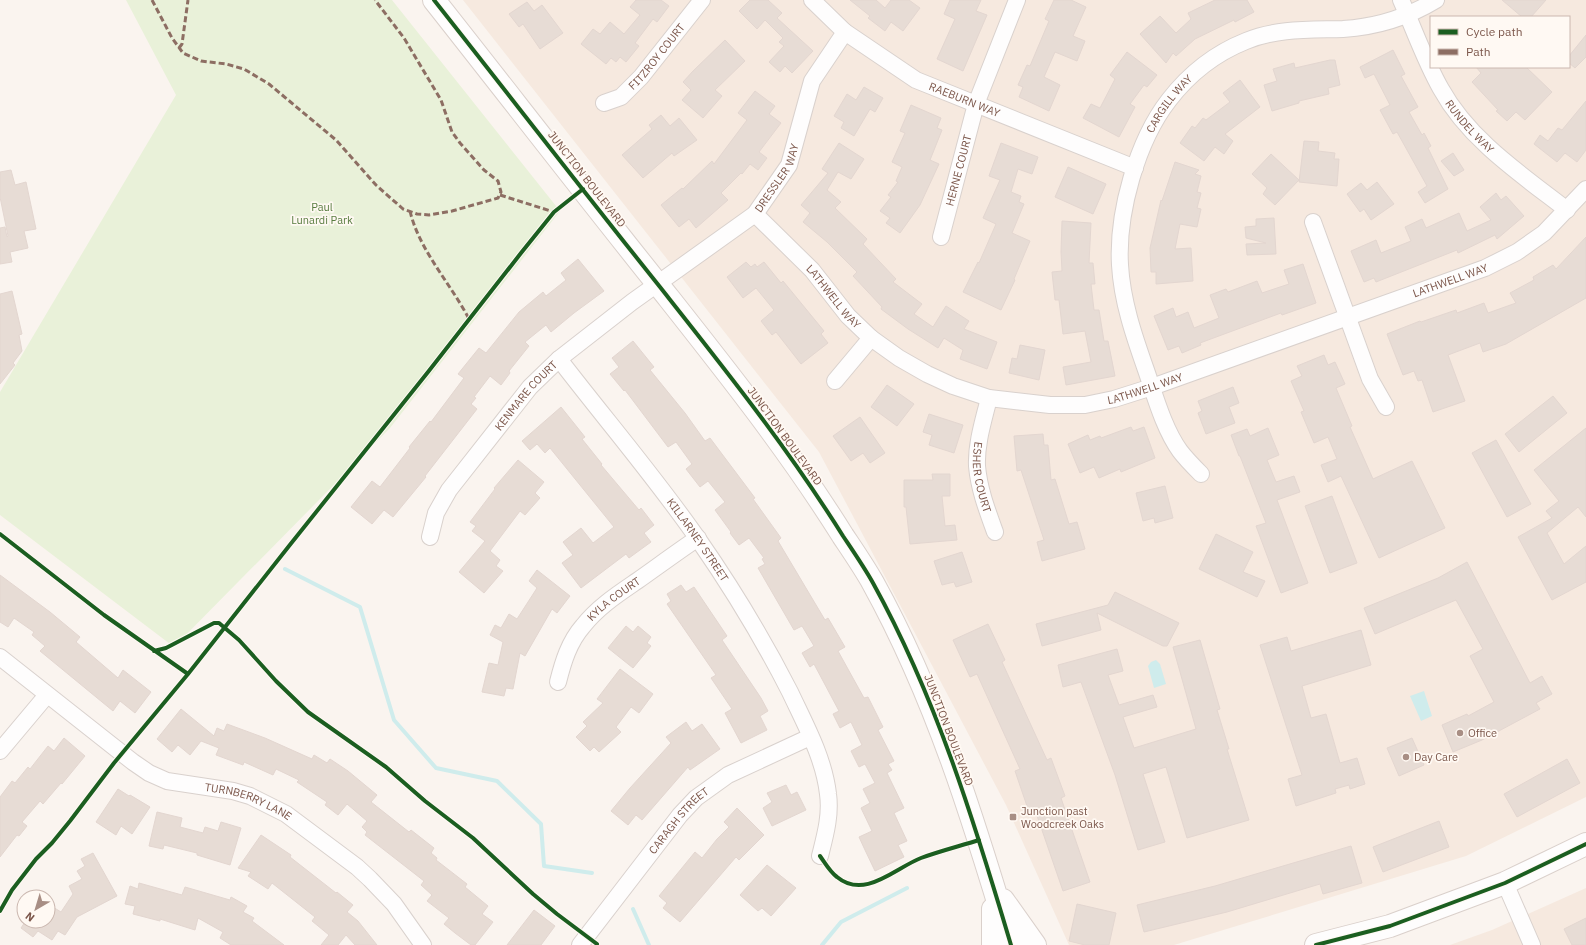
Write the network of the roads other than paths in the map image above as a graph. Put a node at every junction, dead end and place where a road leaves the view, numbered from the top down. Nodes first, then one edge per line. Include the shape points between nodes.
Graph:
1 (434, 0) edge
2 (702, 0) edge
3 (812, 0) edge
4 (1016, 0) edge
5 (1436, 0) edge
6 (1404, 7) edge
7 (844, 32) junction
8 (604, 103) dead end
9 (976, 104) junction
10 (1135, 168) junction
11 (1586, 189) edge
12 (1568, 210) junction
13 (755, 214) junction
14 (1314, 222) dead end
15 (941, 237) dead end
16 (658, 284) junction
17 (1348, 316) junction
18 (871, 338) junction
19 (559, 359) junction
20 (835, 381) dead end
21 (1152, 387) junction
22 (989, 398) junction
23 (1386, 407) dead end
24 (1201, 474) dead end
25 (995, 532) dead end
26 (430, 537) dead end
27 (698, 538) junction
28 (0, 658) edge
29 (558, 682) dead end
30 (47, 695) junction
31 (810, 737) junction
32 (0, 751) edge
33 (1586, 844) edge
34 (820, 856) dead end
35 (1505, 883) junction
36 (993, 886) junction
37 (424, 945) edge
38 (580, 945) edge
39 (993, 945) edge
40 (1011, 945) edge
41 (1035, 945) edge
42 (1316, 945) edge
43 (1532, 945) edge

1 - 16 main road, JUNCTION BOULEVARD
2 - 8 street, FITZROY COURT via 641,77 621,97
3 - 7 street, RAEBURN WAY
4 - 9 street, HERNE COURT
5 - 6 street, CARGILL WAY
6 - 10 street, CARGILL WAY via 1370,25 1272,34 1248,40 1226,50 1187,79 1168,100
6 - 12 street, RUNDEL WAY via 1428,65 1459,116 1501,158
7 - 9 street, RAEBURN WAY via 916,80
7 - 13 street, DRESSLER WAY via 812,81 789,165
9 - 10 street, RAEBURN WAY
9 - 15 street, HERNE COURT
10 - 21 street, CARGILL WAY via 1124,207 1120,265 1124,298
11 - 12 street, LATHWELL WAY
12 - 17 street, LATHWELL WAY via 1544,233 1498,262
13 - 16 street, DRESSLER WAY
13 - 18 street, LATHWELL WAY via 812,270 848,316
14 - 17 street
16 - 19 street, KENMARE COURT
16 - 36 main road, JUNCTION BOULEVARD via 766,422 824,505 873,582 899,633 950,750
17 - 21 street, LATHWELL WAY
17 - 23 street via 1370,379
18 - 20 street
18 - 22 street, LATHWELL WAY via 927,374
19 - 26 street, KENMARE COURT via 530,387 449,490 436,513
19 - 27 street, KILLARNEY STREET
21 - 22 street, LATHWELL WAY via 1114,399 1084,404 1050,405
21 - 24 street, CARGILL WAY via 1180,450
22 - 25 street, ESHER COURT via 979,441 977,465 981,492
27 - 29 street, KYLA COURT via 594,613 582,626 566,653
27 - 31 street, KILLARNEY STREET via 765,646
28 - 30 street, TURNBERRY LANE
30 - 32 street
30 - 37 street, TURNBERRY LANE via 149,773 167,781 250,796 286,814 370,879 394,904
31 - 34 street, KILLARNEY STREET via 820,761 828,794 829,808
31 - 38 street, CARAGH STREET via 728,775 696,798 680,815
33 - 35 main road
35 - 42 main road via 1390,926
35 - 43 street
36 - 39 main road
36 - 40 main road, JUNCTION BOULEVARD
36 - 41 main road

